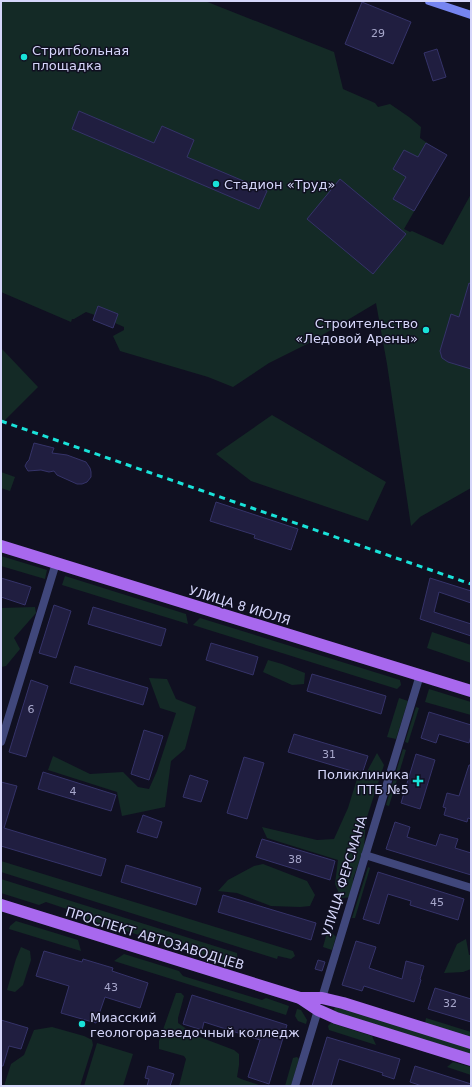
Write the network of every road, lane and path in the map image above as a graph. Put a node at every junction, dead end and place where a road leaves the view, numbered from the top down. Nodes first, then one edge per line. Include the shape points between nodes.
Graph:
1 (429, 1) edge
2 (471, 15) edge
3 (1, 546) edge
4 (56, 563) junction
5 (420, 675) junction
6 (471, 691) edge
7 (1, 742) edge
8 (365, 855) junction
9 (471, 888) edge
10 (1, 905) edge
11 (300, 998) junction
12 (322, 998) junction
13 (318, 1010) junction
14 (471, 1043) edge
15 (471, 1060) edge
16 (295, 1086) edge

1 - 2 street
3 - 4 main road, УЛИЦА 8 ИЮЛЯ
4 - 5 main road, УЛИЦА 8 ИЮЛЯ
4 - 7 street
5 - 6 main road, УЛИЦА 8 ИЮЛЯ
5 - 8 street, УЛИЦА ФЕРСМАНА
8 - 9 street
8 - 12 street, УЛИЦА ФЕРСМАНА
10 - 11 main road, ПРОСПЕКТ АВТОЗАВОДЦЕВ
11 - 12 main road, ПРОСПЕКТ АВТОЗАВОДЦЕВ
11 - 13 main road, ПРОСПЕКТ АВТОЗАВОДЦЕВ
12 - 13 main road, УЛИЦА ФЕРСМАНА
12 - 14 main road, ПРОСПЕКТ АВТОЗАВОДЦЕВ
13 - 15 main road, ПРОСПЕКТ АВТОЗАВОДЦЕВ via 336,1018
13 - 16 street, УЛИЦА ФЕРСМАНА

